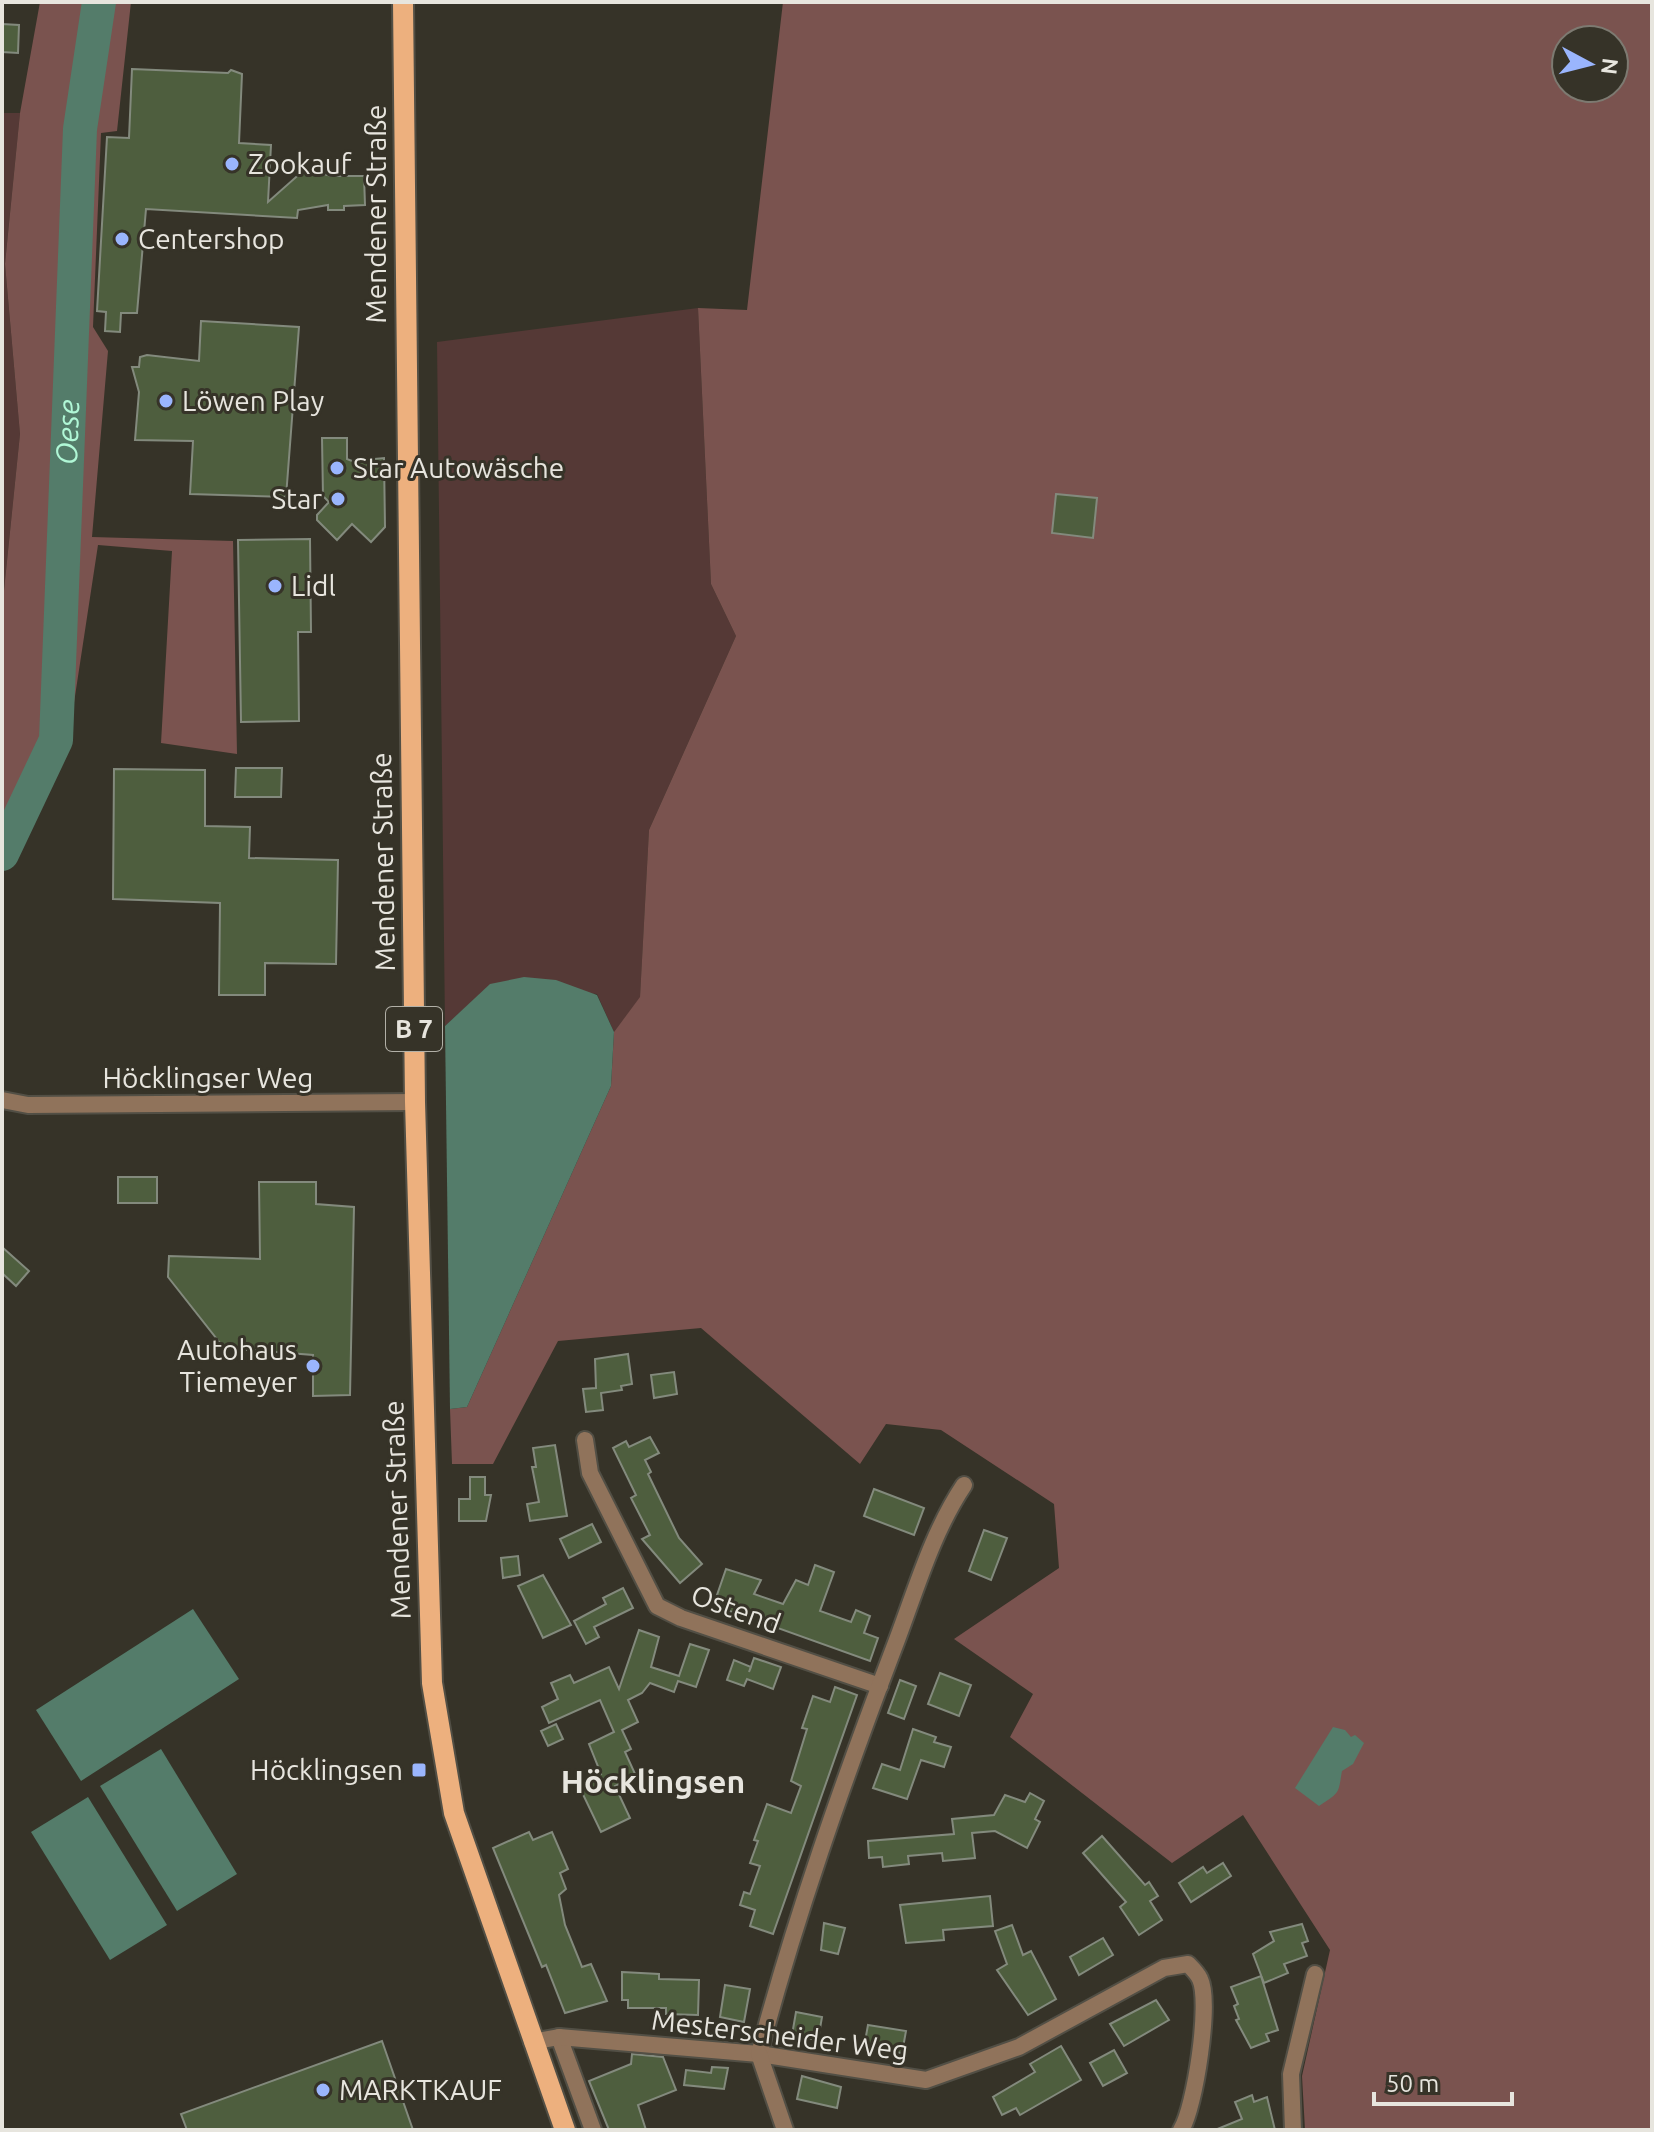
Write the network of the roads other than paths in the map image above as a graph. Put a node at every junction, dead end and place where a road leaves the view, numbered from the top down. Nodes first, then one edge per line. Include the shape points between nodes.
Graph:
1 (403, 2) edge
2 (2, 1100) edge
3 (415, 1102) junction
4 (585, 1440) dead end
5 (964, 1485) dead end
6 (880, 1686) junction
7 (1315, 1974) dead end
8 (559, 2037) junction
9 (532, 2042) junction
10 (759, 2054) junction
11 (567, 2130) edge
12 (593, 2130) edge
13 (785, 2130) edge
14 (1181, 2130) edge
15 (1293, 2130) edge

1 - 3 main road, Mendener Straße / B 7
2 - 3 street, Höcklingser Weg via 28,1105
3 - 9 main road, Mendener Straße / B 7 via 432,1683 454,1813
4 - 6 street, Ostend via 590,1473 657,1606
5 - 6 street via 945,1513
6 - 10 street via 798,1916
7 - 15 street via 1291,2074
8 - 9 street, Mesterscheider Weg
8 - 10 street, Mesterscheider Weg
8 - 12 street
9 - 11 main road, Mendener Straße / B 7
10 - 13 street
10 - 14 street, Mesterscheider Weg via 926,2080 1019,2047 1164,1968 1188,1964 1200,1978 1204,1997 1198,2073

